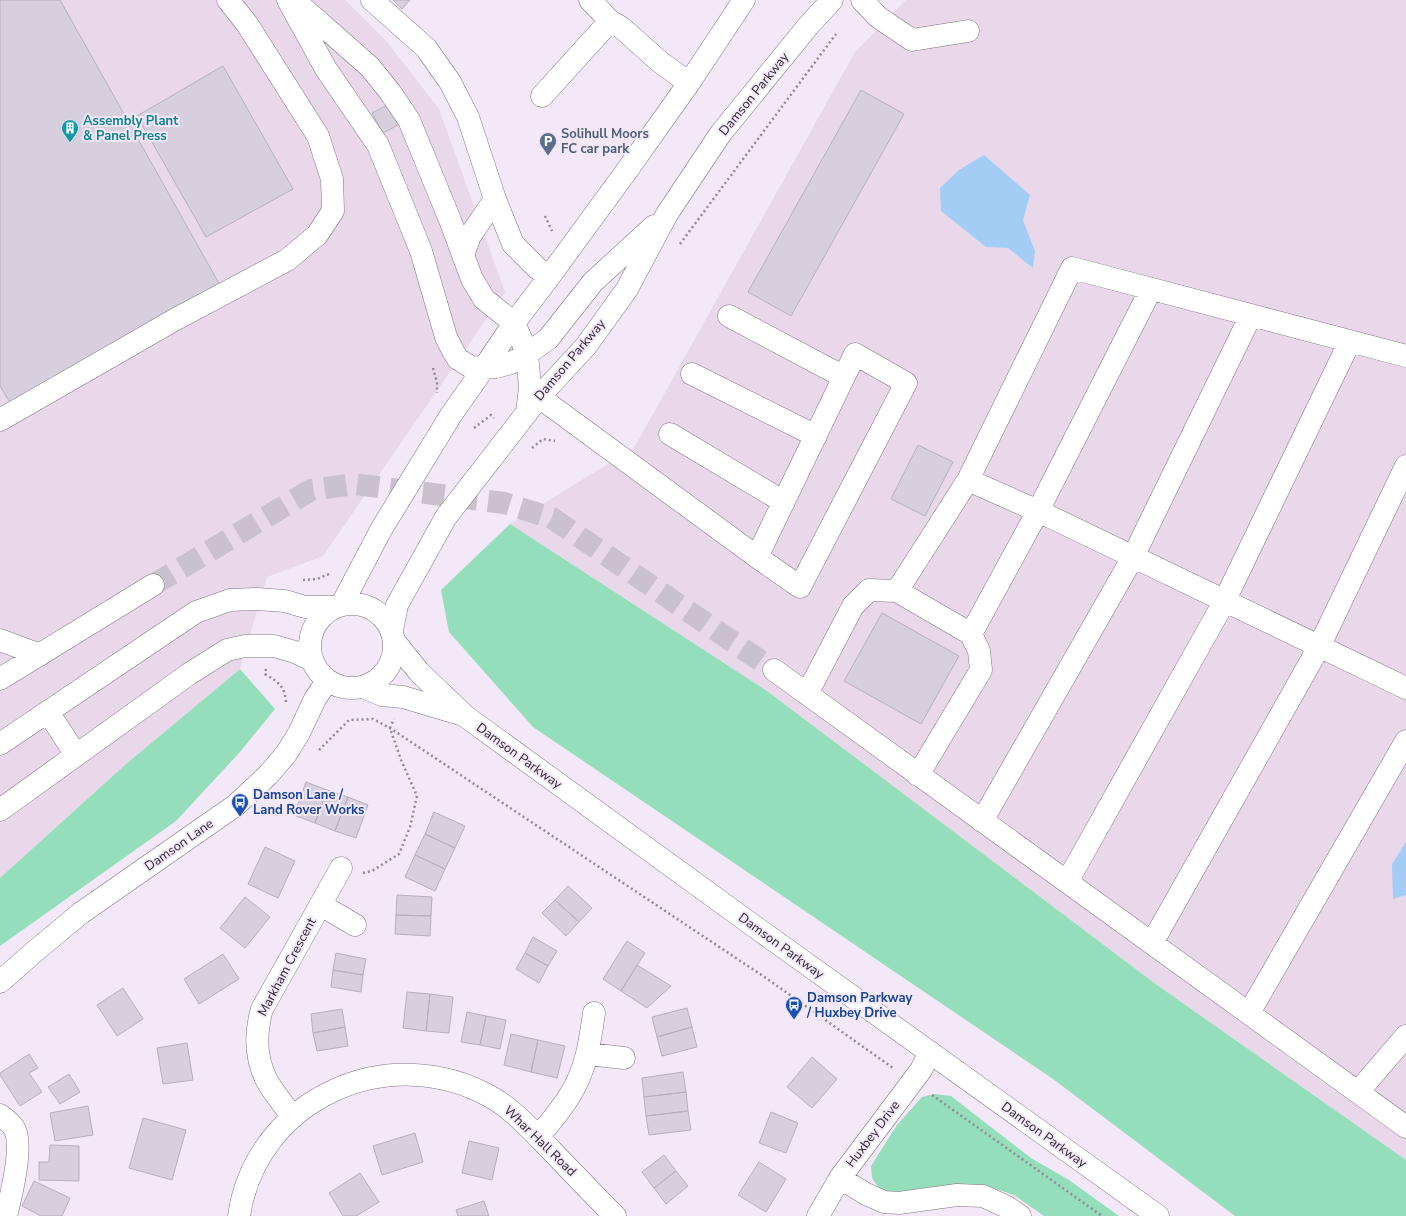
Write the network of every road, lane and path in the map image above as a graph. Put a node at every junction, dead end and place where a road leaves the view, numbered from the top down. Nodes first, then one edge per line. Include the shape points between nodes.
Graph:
1 (228, 0) edge
2 (288, 0) edge
3 (294, 0) edge
4 (372, 0) edge
5 (590, 0) edge
6 (744, 0) edge
7 (832, 0) edge
8 (862, 0) edge
9 (610, 21) junction
10 (968, 30) dead end
11 (838, 31) dead end
12 (689, 83) junction
13 (542, 96) dead end
14 (495, 199) junction
15 (666, 214) junction
16 (677, 248) dead end
17 (463, 255) junction
18 (549, 277) junction
19 (1151, 289) junction
20 (1251, 315) junction
21 (729, 316) dead end
22 (514, 323) junction
23 (1350, 341) junction
24 (527, 354) junction
25 (1406, 356) edge
26 (458, 359) junction
27 (433, 368) dead end
28 (484, 368) junction
29 (692, 374) dead end
30 (844, 377) junction
31 (437, 399) dead end
32 (533, 405) junction
33 (451, 415) junction
34 (0, 420) edge
35 (670, 434) dead end
36 (816, 436) junction
37 (1406, 466) edge
38 (968, 480) junction
39 (784, 502) junction
40 (1038, 511) junction
41 (757, 557) junction
42 (1133, 557) junction
43 (154, 585) tunnel mouth
44 (897, 592) junction
45 (1224, 602) junction
46 (338, 606) junction
47 (971, 634) junction
48 (393, 636) junction
49 (0, 640) edge
50 (1319, 646) junction
51 (40, 654) junction
52 (312, 660) junction
53 (774, 670) tunnel mouth
54 (0, 679) edge
55 (327, 681) junction
56 (363, 687) junction
57 (1406, 688) edge
58 (808, 694) junction
59 (48, 712) junction
60 (465, 716) junction
61 (390, 728) junction
62 (1406, 741) edge
63 (0, 744) edge
64 (317, 752) dead end
65 (76, 755) junction
66 (918, 775) junction
67 (0, 810) edge
68 (982, 821) junction
69 (341, 868) joint
70 (1067, 882) junction
71 (321, 905) junction
72 (355, 924) dead end
73 (1152, 943) junction
74 (0, 982) edge
75 (1249, 1012) junction
76 (594, 1013) dead end
77 (1406, 1036) edge
78 (930, 1052) junction
79 (588, 1054) junction
80 (624, 1058) dead end
81 (912, 1081) junction
82 (1358, 1092) junction
83 (0, 1115) edge
84 (292, 1117) junction
85 (1406, 1126) edge
86 (538, 1137) junction
87 (840, 1178) junction
88 (6, 1216) edge
89 (239, 1216) edge
90 (615, 1216) edge
91 (818, 1216) edge
92 (1020, 1216) edge
93 (1102, 1216) edge
94 (1158, 1216) edge

1 - 34 street via 247,24 318,136 332,179 332,211 318,234 287,260 176,319
2 - 26 street via 326,69 378,145 421,251 446,337
3 - 17 street via 370,68 409,120
4 - 14 street via 426,48 450,82 468,117
5 - 9 street
6 - 12 street
7 - 15 street, Damson Parkway via 721,133
8 - 10 street via 878,17 912,40
9 - 12 street
9 - 13 street
11 - 16 path
12 - 18 street
14 - 17 street via 470,236
14 - 18 street via 513,244
15 - 24 street via 593,282 548,339
15 - 32 street, Damson Parkway via 626,289 586,346
17 - 22 street via 472,279 484,299
18 - 22 street
19 - 20 street
19 - 38 street via 1072,268
19 - 40 street
20 - 23 street
20 - 42 street
21 - 30 street
22 - 24 street
22 - 28 street
23 - 25 street
23 - 45 street
24 - 28 street via 510,363
24 - 32 street
26 - 28 street via 471,367
26 - 33 street via 458,395
27 - 31 path via 437,383
28 - 33 street
29 - 36 street
30 - 36 street
30 - 41 street via 855,354 906,383 800,587
32 - 41 street
32 - 48 street, Damson Parkway via 446,517 397,605
33 - 46 street
35 - 39 street
36 - 39 street
37 - 50 street
38 - 40 street
38 - 44 street
39 - 41 street
40 - 42 street
40 - 47 street
42 - 45 street
42 - 68 street
43 - 51 street
44 - 47 street
44 - 58 street via 869,590 853,606
45 - 50 street
45 - 70 street
46 - 48 street via 358,603 372,608 384,617
46 - 52 street via 321,616 312,630 309,645
46 - 59 street via 305,607 285,601 230,600 196,612
47 - 66 street via 979,651 981,670
48 - 56 street via 393,656 387,670
48 - 60 street, Damson Parkway via 419,672
49 - 51 street
50 - 57 street
50 - 73 street
51 - 54 street
52 - 55 street
52 - 65 street via 274,646 245,646 227,650
53 - 58 street
55 - 56 street via 338,686
55 - 74 street, Damson Lane via 314,700 286,754 252,791 162,858 81,913
56 - 60 street, Damson Parkway via 382,695 403,697
58 - 66 street
59 - 63 street
59 - 65 street
60 - 78 street, Damson Parkway
61 - 64 path via 373,719 349,720
61 - 69 path via 417,796 410,827 399,854 385,863 366,873
61 - 81 path via 759,973
62 - 75 street
65 - 67 street
66 - 68 street
68 - 70 street
69 - 71 street, Markham Crescent
70 - 73 street
71 - 72 street, Markham Crescent
71 - 84 street, Markham Crescent via 262,1009 258,1023 258,1057 266,1079
73 - 75 street
75 - 82 street
76 - 79 street
77 - 82 street
78 - 81 street, Huxbey Drive
78 - 94 street, Damson Parkway
79 - 80 street
79 - 86 street via 570,1096
81 - 87 street, Huxbey Drive
81 - 93 path
82 - 85 street
83 - 88 street via 14,1128 18,1148 12,1194
84 - 86 street, Whar Hall Road via 318,1098 340,1087 393,1075 431,1076 459,1083 492,1097 517,1115
84 - 89 street, Whar Hall Road via 274,1137 252,1171
86 - 90 street, Whar Hall Road
87 - 91 street, Huxbey Drive
87 - 92 street via 884,1202 899,1203 957,1195 983,1196 1008,1207

